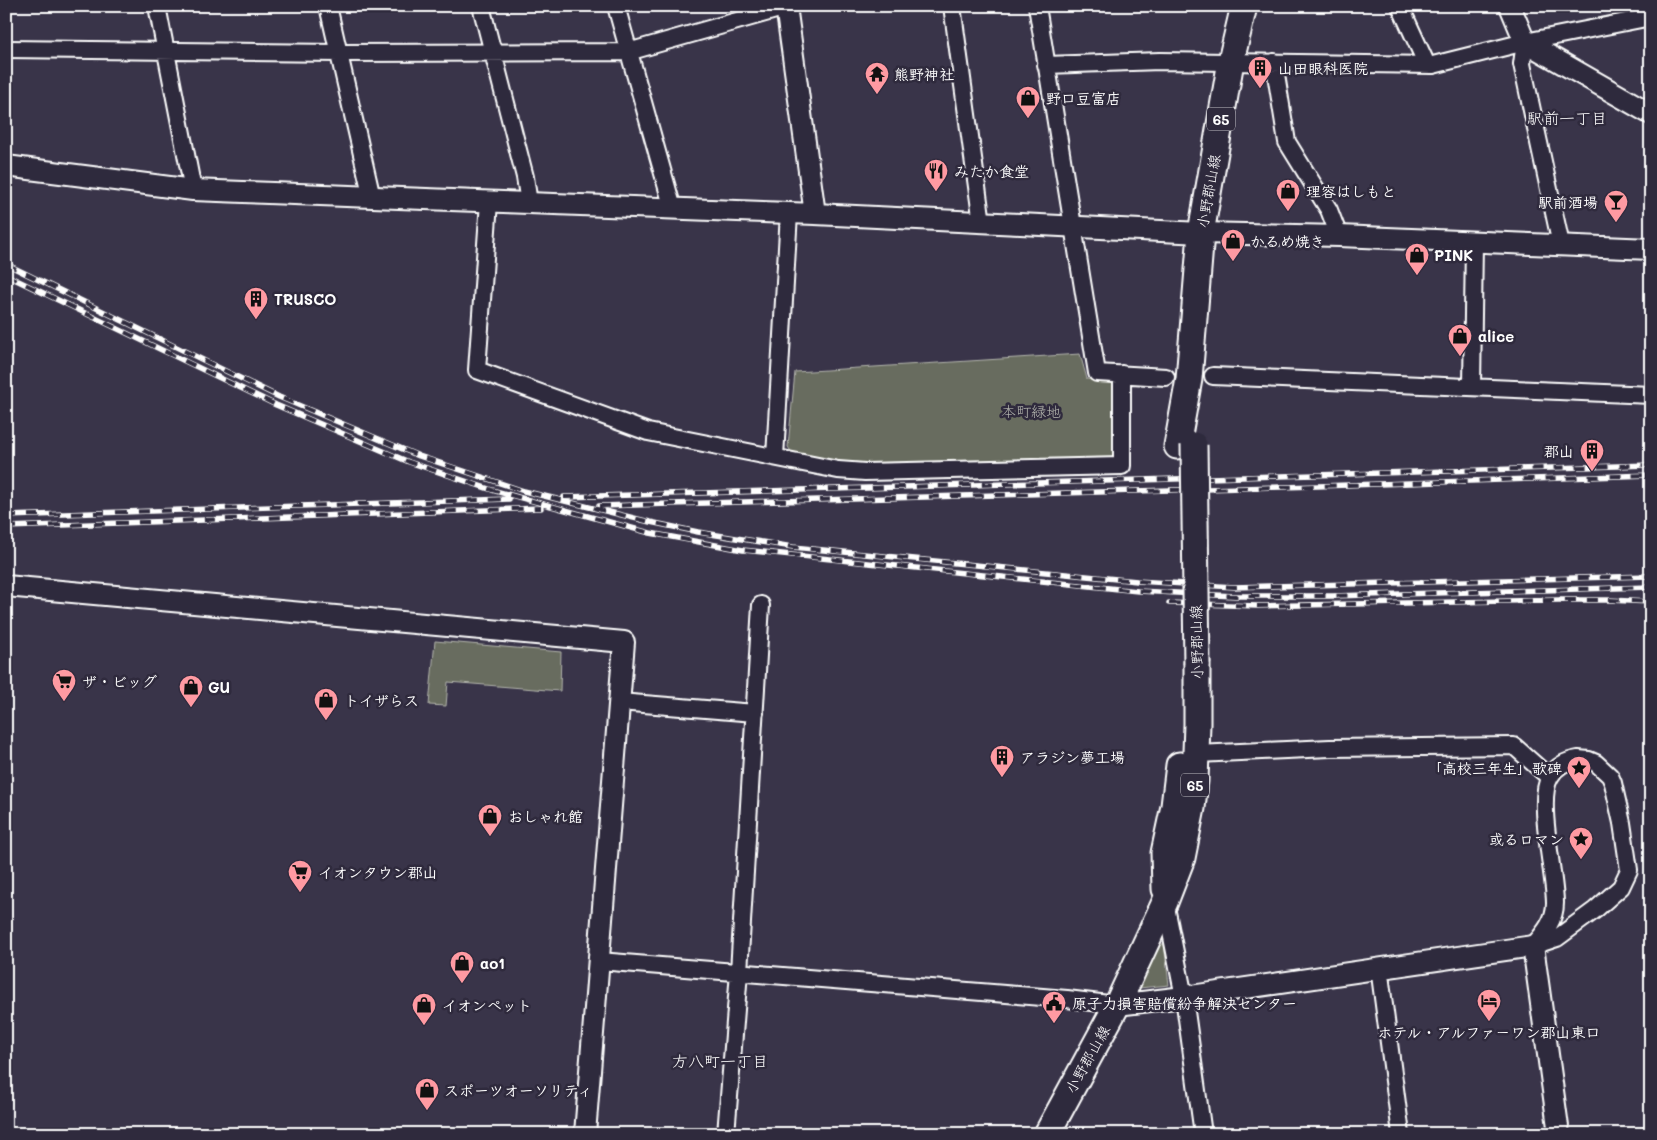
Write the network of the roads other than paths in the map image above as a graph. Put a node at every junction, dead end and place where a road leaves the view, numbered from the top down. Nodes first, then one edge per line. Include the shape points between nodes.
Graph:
1 (157, 6) edge
2 (328, 6) edge
3 (481, 6) edge
4 (616, 6) edge
5 (952, 6) edge
6 (1037, 6) edge
7 (1244, 6) edge
8 (1400, 6) edge
9 (1510, 6) edge
10 (787, 7) edge
11 (1651, 17) edge
12 (1525, 42) junction
13 (6, 49) edge
14 (166, 51) junction
15 (493, 52) junction
16 (628, 52) junction
17 (339, 53) junction
18 (1231, 62) junction
19 (1274, 62) junction
20 (1046, 65) junction
21 (1427, 65) junction
22 (1651, 114) edge
23 (6, 166) edge
24 (193, 190) junction
25 (372, 198) junction
26 (489, 202) junction
27 (529, 203) junction
28 (673, 209) junction
29 (790, 213) junction
30 (815, 214) junction
31 (982, 223) junction
32 (1073, 226) junction
33 (1201, 233) junction
34 (1339, 236) junction
35 (1474, 242) junction
36 (1561, 246) junction
37 (1651, 249) edge
38 (1122, 374) junction
39 (1190, 377) junction
40 (1472, 387) junction
41 (1651, 395) edge
42 (775, 457) junction
43 (6, 586) edge
44 (761, 605) dead end
45 (1189, 663) junction
46 (619, 702) junction
47 (755, 713) junction
48 (1197, 754) junction
49 (1549, 777) junction
50 (1165, 902) junction
51 (1533, 946) junction
52 (599, 961) junction
53 (1379, 967) junction
54 (739, 972) junction
55 (1184, 997) junction
56 (1117, 1005) junction
57 (585, 1134) edge
58 (726, 1134) edge
59 (1047, 1134) edge
60 (1203, 1134) edge
61 (1401, 1134) edge
62 (1559, 1134) edge

1 - 14 street
2 - 17 street
3 - 15 street
4 - 16 street
5 - 31 street
6 - 20 street
7 - 18 main road, 小野郡山線 / 65
8 - 21 street
9 - 12 street
10 - 16 street
10 - 30 street
11 - 12 street
12 - 21 street
12 - 22 street
12 - 36 street via 1522,64
13 - 14 street
14 - 17 street
14 - 24 street
15 - 16 street
15 - 17 street
15 - 27 street
16 - 28 street
17 - 25 street
18 - 19 street
18 - 20 street
18 - 33 main road, 小野郡山線 / 65
19 - 21 street
19 - 34 street via 1287,142 1329,210
20 - 32 street
23 - 24 street
24 - 25 street
25 - 26 street
26 - 27 street
26 - 42 street via 477,370 648,432
27 - 28 street
28 - 29 street
29 - 30 street
29 - 42 street
30 - 31 street
31 - 32 street
32 - 33 street
32 - 38 street via 1097,373
33 - 34 street
33 - 39 main road, 小野郡山線 / 65
34 - 35 street
35 - 36 street
35 - 40 street
36 - 37 street
38 - 39 street
38 - 42 street via 1122,466 865,472
39 - 40 street
39 - 45 main road, 小野郡山線 / 65, bridge via 1186,445
40 - 41 street
43 - 46 street via 624,642
44 - 47 street
45 - 48 main road, 小野郡山線 / 65
45 - 50 main road, 小野郡山線 / 65 via 1174,806 1164,853
46 - 47 street
46 - 52 street
47 - 54 street
48 - 49 street via 1330,748 1514,746
48 - 50 main road, 小野郡山線 / 65 via 1187,837
49 - 51 street via 1544,798 1555,903 1550,923
49 - 51 street via 1563,764 1578,759 1596,763 1610,776 1629,870 1621,887 1595,910 1557,938
50 - 55 street
50 - 56 main road, 小野郡山線 / 65
51 - 53 street
51 - 62 street
52 - 54 street
52 - 57 street
53 - 55 street
53 - 61 street
54 - 56 street
54 - 58 street
55 - 56 street
55 - 60 street
56 - 59 main road, 小野郡山線 / 65

